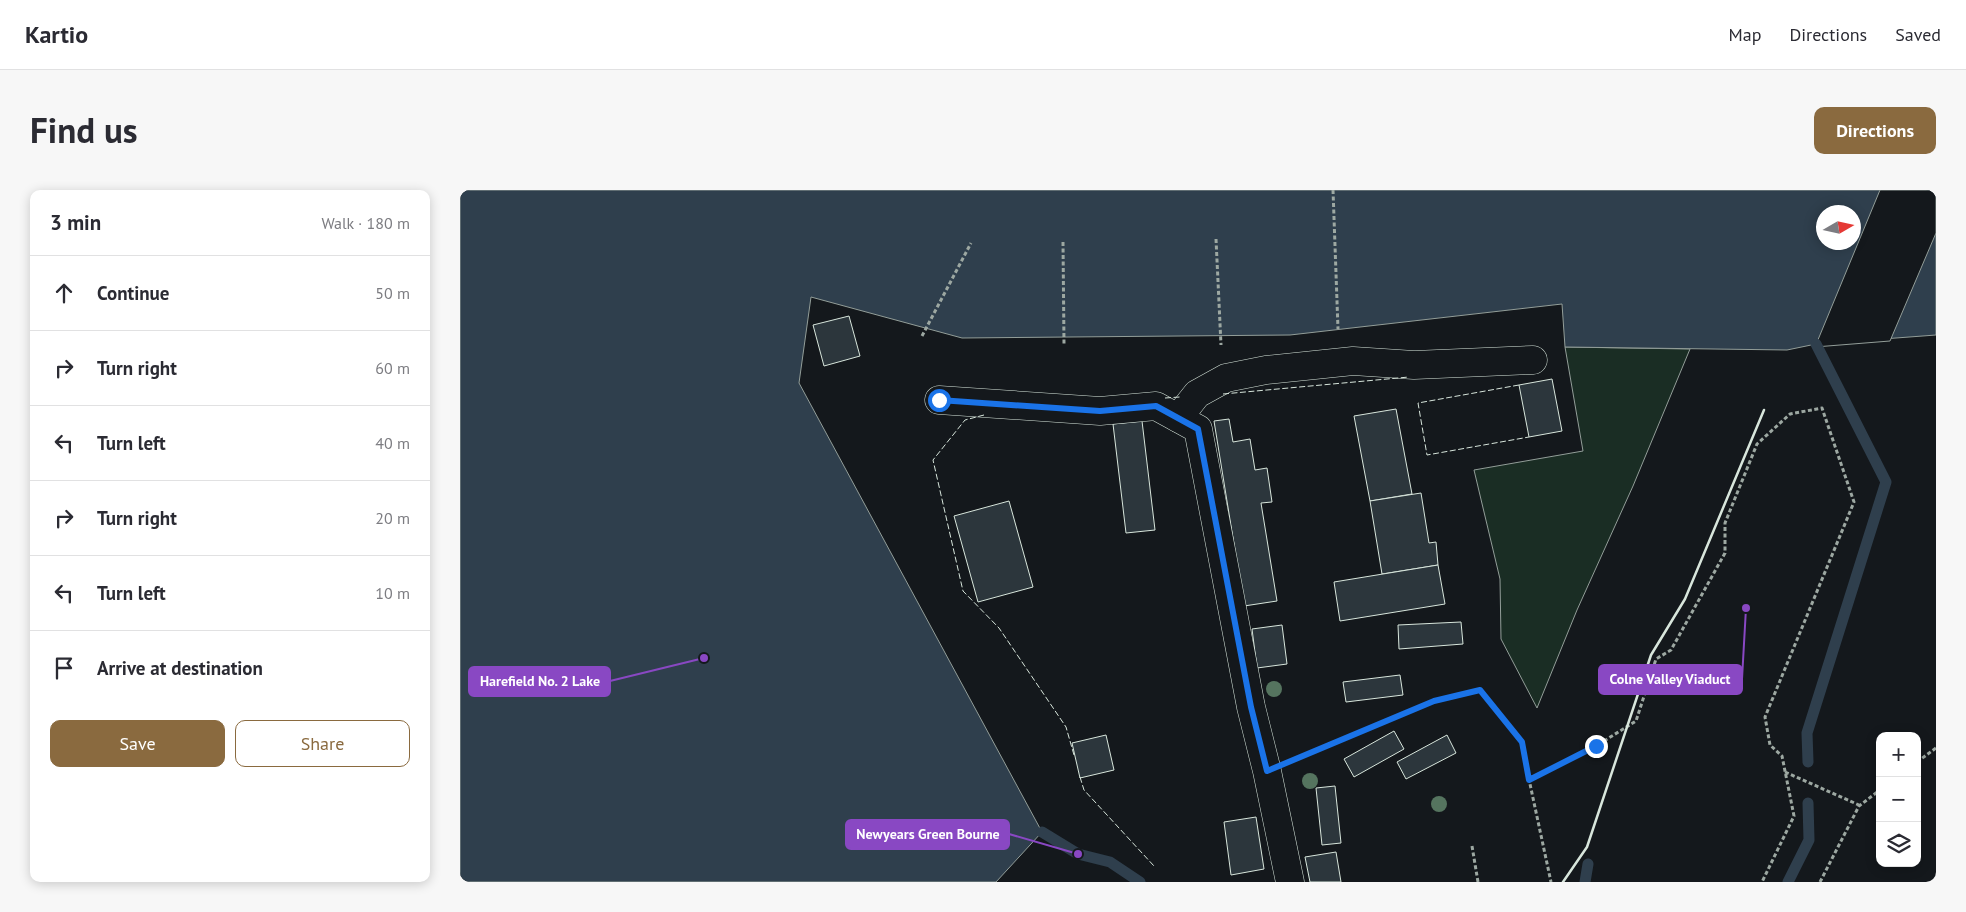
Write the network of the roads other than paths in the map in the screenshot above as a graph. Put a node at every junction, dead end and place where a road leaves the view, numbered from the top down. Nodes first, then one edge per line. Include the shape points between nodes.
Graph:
1 (1533, 360) dead end
2 (939, 400) dead end
3 (1178, 418) junction
4 (1290, 882) edge

1 - 3 lane via 1414,365 1353,361 1266,370 1226,378 1197,394
2 - 3 lane via 1100,411 1156,406
3 - 4 lane via 1198,429 1251,707

